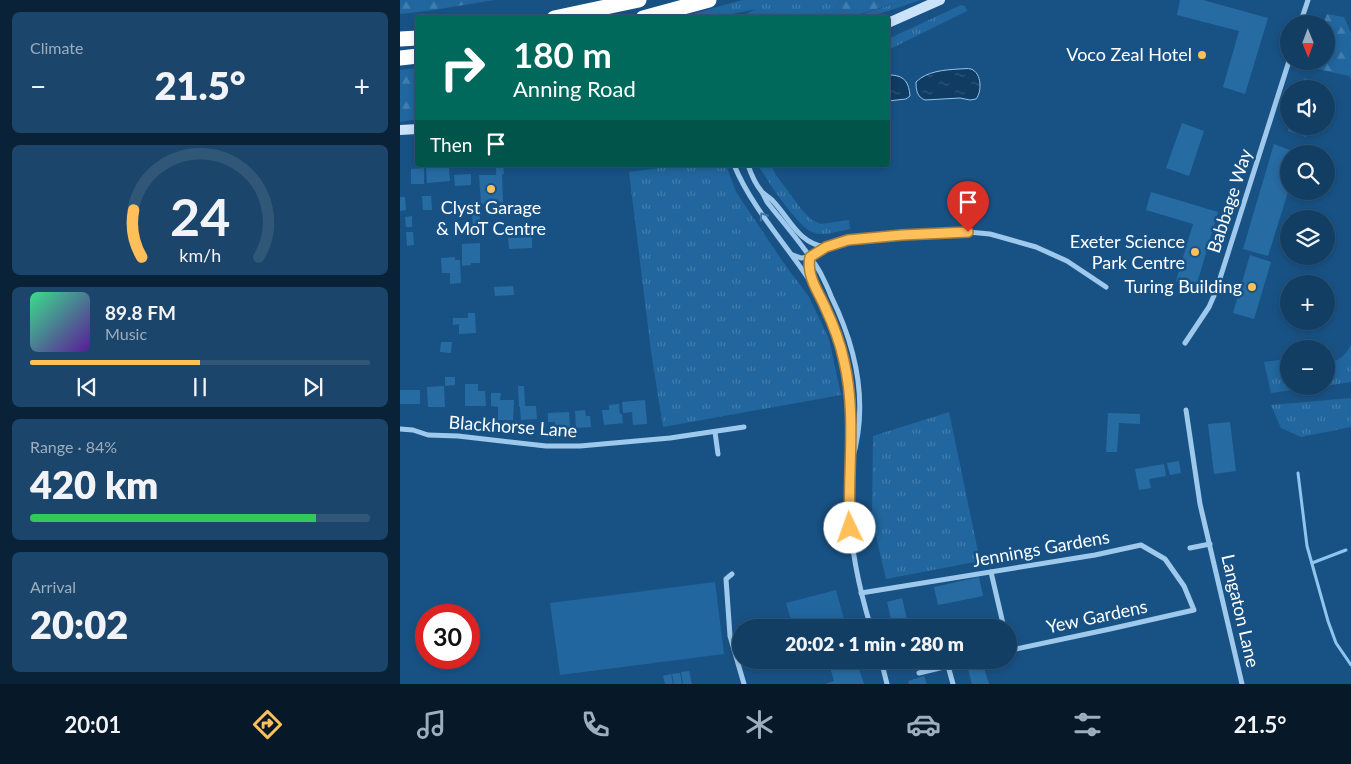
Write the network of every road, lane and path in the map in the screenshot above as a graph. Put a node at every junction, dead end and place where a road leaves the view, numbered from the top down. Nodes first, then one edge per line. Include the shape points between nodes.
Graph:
1 (639, 0) edge
2 (709, 0) edge
3 (940, 0) edge
4 (1308, 0) edge
5 (568, 15) edge
6 (654, 15) edge
7 (1303, 15) edge
8 (890, 22) edge
9 (415, 38) edge
10 (400, 39) edge
11 (415, 56) edge
12 (400, 58) edge
13 (1286, 70) edge
14 (415, 129) edge
15 (400, 130) edge
16 (735, 167) edge
17 (749, 167) edge
18 (763, 194) junction
19 (826, 247) junction
20 (793, 254) junction
21 (810, 257) junction
22 (1106, 287) dead end
23 (816, 288) junction
24 (1185, 343) dead end
25 (1186, 410) dead end
26 (744, 427) dead end
27 (400, 429) edge
28 (715, 432) junction
29 (718, 454) dead end
30 (851, 465) junction
31 (1210, 544) junction
32 (1190, 548) dead end
33 (991, 572) junction
34 (732, 574) dead end
35 (861, 593) junction
36 (1194, 610) joint
37 (869, 619) edge
38 (1002, 619) edge
39 (1017, 649) edge
40 (883, 669) edge
41 (936, 669) edge
42 (949, 669) edge
43 (919, 673) dead end
44 (744, 684) edge
45 (887, 684) edge
46 (953, 684) edge
47 (1242, 684) edge

1 - 5 highway
2 - 6 highway
3 - 8 street
4 - 7 street
9 - 10 highway
11 - 12 highway
13 - 24 street, Babbage Way via 1216,291
14 - 15 street
20 -> 16 street via 749,194
17 - 18 street
18 - 19 street via 771,199 798,233 812,243
18 - 21 street
19 - 21 street
19 - 22 street via 848,240 902,235 990,234 1036,246 1067,261
20 - 21 street via 801,258
20 - 23 street
21 - 23 street via 808,265
21 - 30 street via 842,320 855,360 860,409
23 - 30 street via 838,338 844,362 851,409
25 - 31 street, Langaton Lane via 1200,504
26 - 28 street, Blackhorse Lane
27 - 28 street, Blackhorse Lane via 428,435 546,446 612,444
28 - 29 street
30 - 35 street via 848,496 850,528
31 - 32 street, Langaton Lane
31 - 47 street, Langaton Lane
33 - 35 street, Jennings Gardens
33 - 36 street, Jennings Gardens via 1141,545 1165,559 1184,586
33 - 38 street
34 - 44 street via 726,579 730,636
35 - 37 street
36 - 39 street, Yew Gardens
40 - 45 street
41 - 43 street
42 - 46 street

